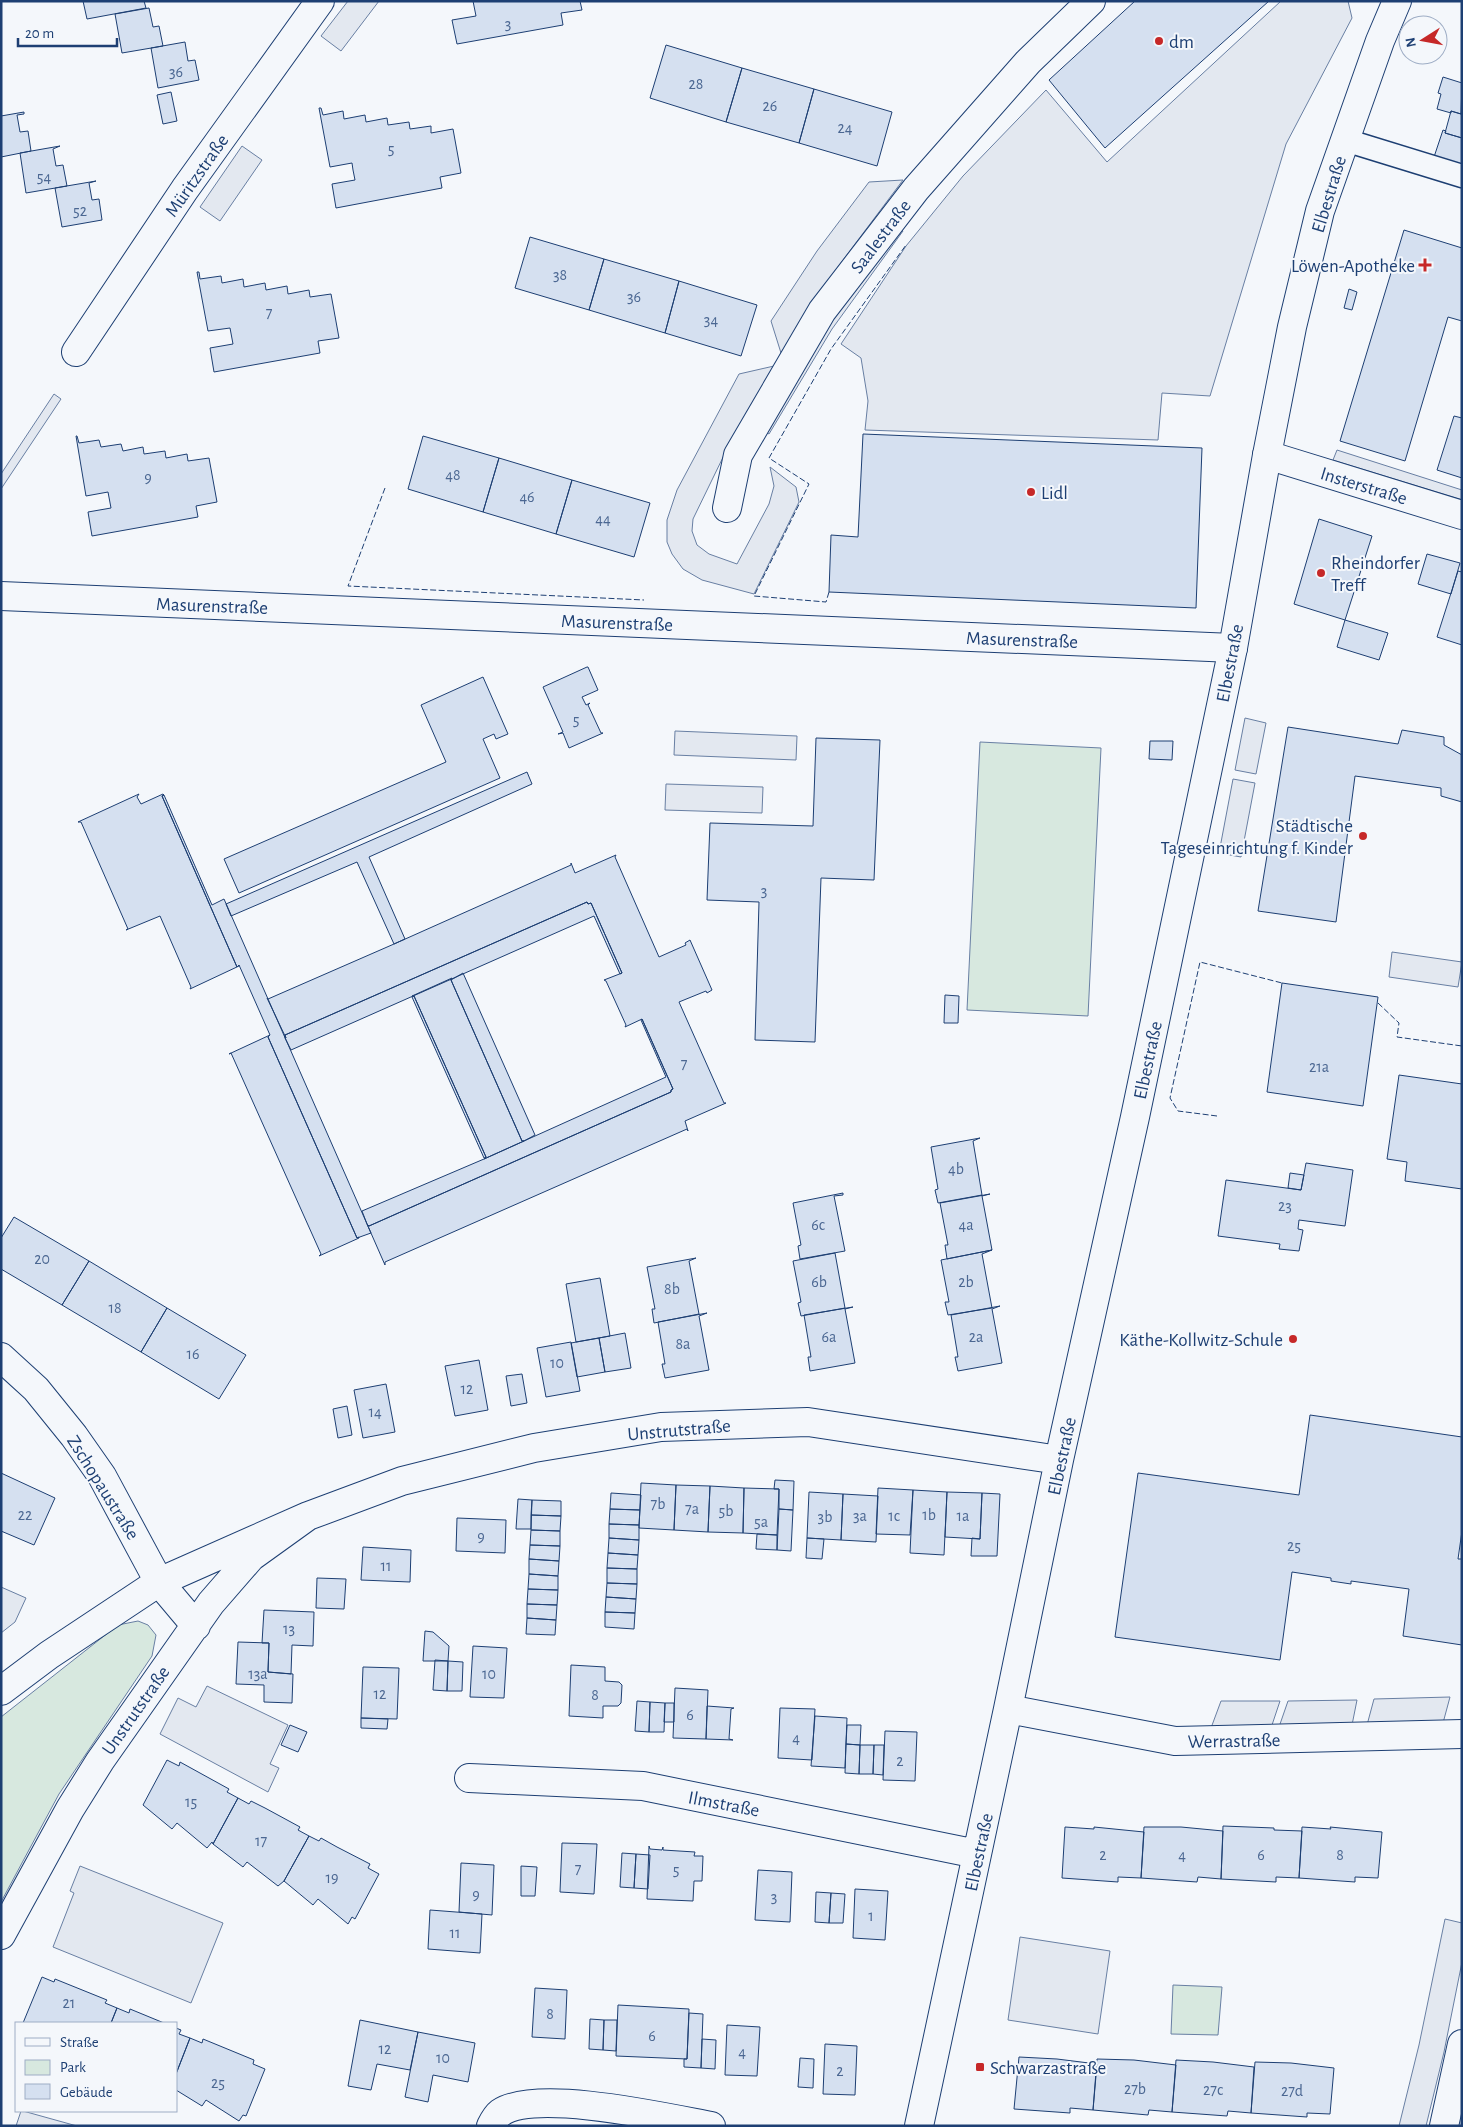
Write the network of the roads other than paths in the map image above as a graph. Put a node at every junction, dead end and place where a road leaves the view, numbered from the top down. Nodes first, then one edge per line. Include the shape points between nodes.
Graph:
1 (320, 1) edge
2 (1091, 1) edge
3 (1397, 1) edge
4 (1345, 140) junction
5 (1462, 176) edge
6 (76, 352) dead end
7 (1267, 455) junction
8 (728, 508) dead end
9 (1462, 515) edge
10 (1, 596) edge
11 (1233, 648) junction
12 (1, 1357) edge
13 (1059, 1460) junction
14 (308, 1516) junction
15 (159, 1582) junction
16 (196, 1626) junction
17 (1, 1691) edge
18 (1008, 1709) junction
19 (1462, 1734) edge
20 (469, 1778) dead end
21 (977, 1854) junction
22 (1, 1935) edge
23 (1462, 2044) edge
24 (491, 2126) edge
25 (711, 2126) edge
26 (919, 2126) edge
27 (1444, 2126) edge

1 - 6 street, Müritzstraße via 185,189
2 - 8 street, Saalestraße via 1028,62 916,189 822,312 738,455
3 - 4 street, Elbestraße
4 - 5 street
4 - 7 street, Elbestraße via 1320,211 1292,326
7 - 9 street, Insterstraße
7 - 11 street, Elbestraße
10 - 11 street, Masurenstraße
11 - 13 street, Elbestraße
12 - 15 street, Zschopaustraße via 36,1389 74,1436 102,1476
13 - 14 street, Unstrutstraße via 808,1422 661,1427 534,1448 402,1481
13 - 18 street, Elbestraße
14 - 15 street, Unstrutstraße
14 - 16 street, Unstrutstraße via 251,1557
15 - 16 street, Zschopaustraße
15 - 17 street, Unstrutstraße via 48,1655
16 - 22 street, Unstrutstraße via 95,1769
18 - 19 street, Werrastraße via 1175,1741
18 - 21 street, Elbestraße
20 - 21 street, Ilmstraße via 643,1786
21 - 26 street, Elbestraße
23 - 27 street
24 - 25 street via 499,2114 526,2104 608,2107

